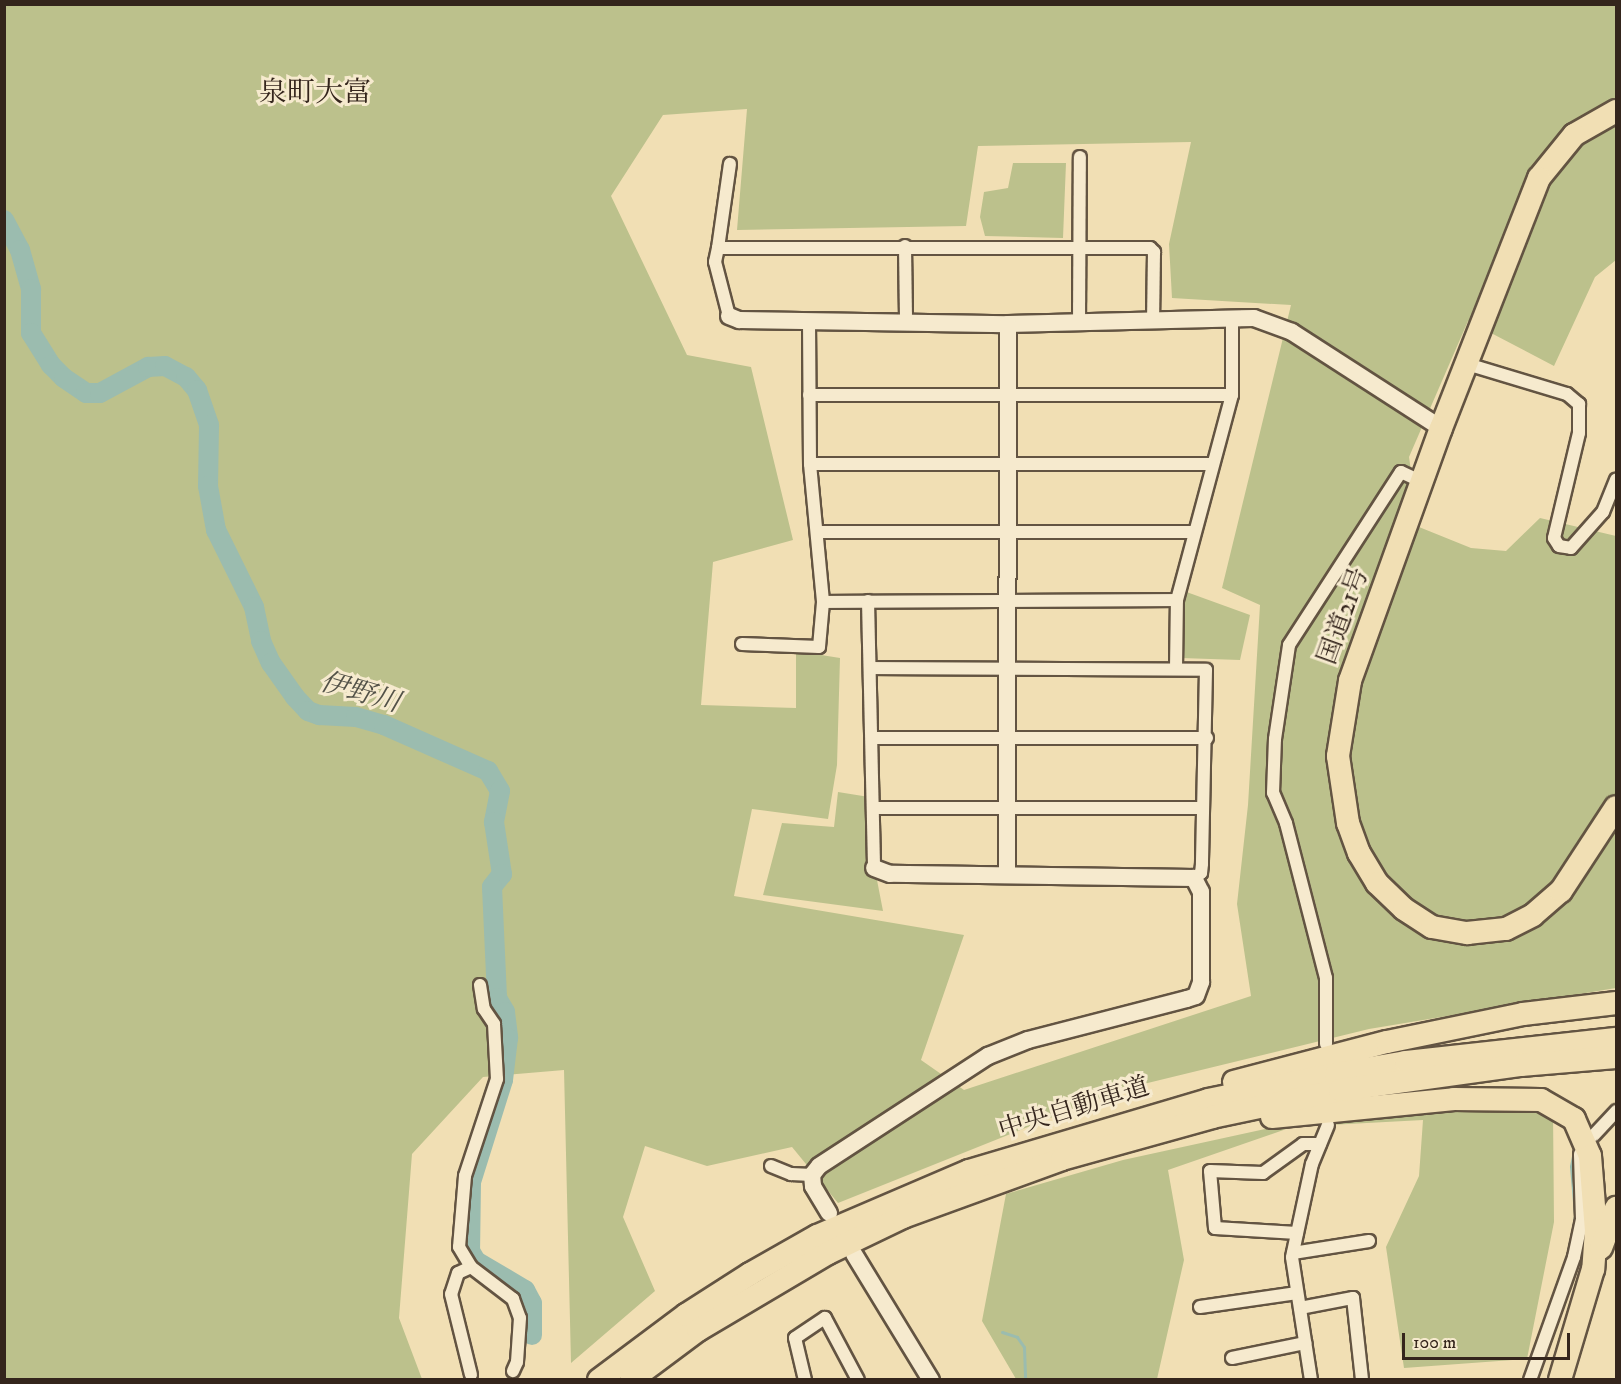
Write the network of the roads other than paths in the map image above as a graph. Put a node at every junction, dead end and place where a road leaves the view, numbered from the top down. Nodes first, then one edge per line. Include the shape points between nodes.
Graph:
1 (1617, 111) edge
2 (1080, 157) dead end
3 (730, 164) dead end
4 (905, 246) junction
5 (718, 248) junction
6 (1078, 249) junction
7 (729, 316) joint
8 (1232, 320) junction
9 (810, 321) junction
10 (906, 321) junction
11 (1079, 321) junction
12 (1153, 321) junction
13 (1008, 324) junction
14 (1467, 364) junction
15 (809, 395) junction
16 (1008, 395) junction
17 (1232, 395) junction
18 (1441, 428) junction
19 (810, 464) junction
20 (1007, 464) junction
21 (1213, 464) junction
22 (1617, 479) edge
23 (1422, 482) junction
24 (817, 532) junction
25 (1194, 532) junction
26 (1007, 533) junction
27 (1007, 599) junction
28 (1177, 600) junction
29 (868, 601) junction
30 (823, 602) junction
31 (742, 644) dead end
32 (872, 668) junction
33 (1176, 668) junction
34 (1008, 671) junction
35 (872, 738) junction
36 (1207, 738) junction
37 (1007, 741) junction
38 (1617, 807) edge
39 (874, 808) junction
40 (1006, 808) junction
41 (1203, 808) junction
42 (874, 868) joint
43 (1007, 874) junction
44 (1194, 878) junction
45 (480, 985) dead end
46 (1617, 1003) edge
47 (1326, 1044) dead end
48 (1616, 1048) edge
49 (1617, 1111) edge
50 (1328, 1125) dead end
51 (1594, 1135) dead end
52 (1132, 1138) junction
53 (1057, 1143) junction
54 (1320, 1144) junction
55 (1580, 1154) dead end
56 (771, 1166) dead end
57 (812, 1175) junction
58 (1617, 1208) edge
59 (829, 1213) dead end
60 (1297, 1233) junction
61 (1369, 1241) dead end
62 (1293, 1252) junction
63 (854, 1254) dead end
64 (471, 1267) junction
65 (1593, 1269) junction
66 (1297, 1293) junction
67 (1200, 1308) dead end
68 (1300, 1308) junction
69 (1305, 1343) junction
70 (1232, 1358) dead end
71 (513, 1371) dead end
72 (471, 1375) dead end
73 (599, 1380) edge
74 (631, 1380) edge
75 (805, 1380) edge
76 (858, 1380) edge
77 (931, 1380) edge
78 (1311, 1380) edge
79 (1362, 1380) edge
80 (1530, 1380) edge
81 (1560, 1380) edge

1 - 14 highway, 国道21号 via 1574,135 1539,178
2 - 6 street
3 - 5 street
4 - 5 street
4 - 6 street
4 - 10 street
5 - 7 street via 715,262
6 - 11 street
6 - 12 street via 1153,249
7 - 9 street
8 - 12 street
8 - 17 street
8 - 18 street via 1254,318 1292,332
9 - 10 street
9 - 15 street
10 - 13 street
11 - 12 street
11 - 13 street
13 - 16 street
14 - 18 highway, 国道21号
14 - 22 street via 1567,394 1579,404 1579,432 1554,538 1559,546 1571,548 1603,513
15 - 16 street
15 - 19 street
16 - 17 street
16 - 20 street
17 - 21 street
18 - 23 highway, 国道21号
19 - 20 street
19 - 24 street
20 - 21 street
20 - 26 street
21 - 25 street
23 - 38 highway, 国道21号 via 1350,681 1341,721 1338,756 1342,791 1359,853 1377,883 1404,909 1432,927 1467,933 1506,929 1533,915 1561,891
23 - 47 street via 1401,472 1289,645 1275,739 1273,794 1286,823 1326,978
24 - 26 street
24 - 30 street
25 - 26 street
25 - 28 street
26 - 27 street
27 - 28 street
27 - 29 street
27 - 34 street
28 - 33 street
29 - 30 street
29 - 32 street
30 - 31 street via 819,647
32 - 34 street
32 - 35 street
33 - 34 street
33 - 36 street via 1206,670
34 - 37 street
35 - 37 street
35 - 39 street
36 - 37 street
36 - 41 street
37 - 40 street
39 - 40 street
39 - 42 street
40 - 41 street
40 - 43 street
41 - 44 street via 1201,873
42 - 43 street via 890,874
43 - 44 street
44 - 57 street via 1201,892 1201,982 1196,996 997,1052 819,1166
45 - 64 street via 484,1009 494,1024 497,1079 465,1176 460,1211 459,1247
46 - 53 highway via 1523,1014 1283,1066
48 - 52 highway, 中央自動車道 via 1409,1078 1284,1101
48 - 53 highway, 中央自動車道 via 1406,1062 1208,1100
49 - 51 street
50 - 54 street
52 - 65 highway via 1229,1122 1454,1099 1541,1100 1564,1110 1583,1134 1594,1191
52 - 74 highway, 中央自動車道 via 977,1188 838,1248 725,1313
53 - 73 highway, 中央自動車道 via 958,1175 817,1236 686,1315
54 - 60 street
54 - 60 street via 1304,1144 1263,1173 1210,1172 1215,1227
55 - 80 street via 1582,1219 1574,1257
56 - 57 street via 791,1174
57 - 59 street via 813,1186
58 - 65 highway
60 - 62 street
61 - 62 street
62 - 66 street
63 - 77 street
64 - 71 street via 513,1299 520,1318
64 - 72 street via 458,1273 451,1294
65 - 81 highway
66 - 67 street
66 - 68 street
68 - 69 street
68 - 79 street via 1353,1298
69 - 70 street
69 - 78 street
75 - 76 street via 795,1338 825,1318

